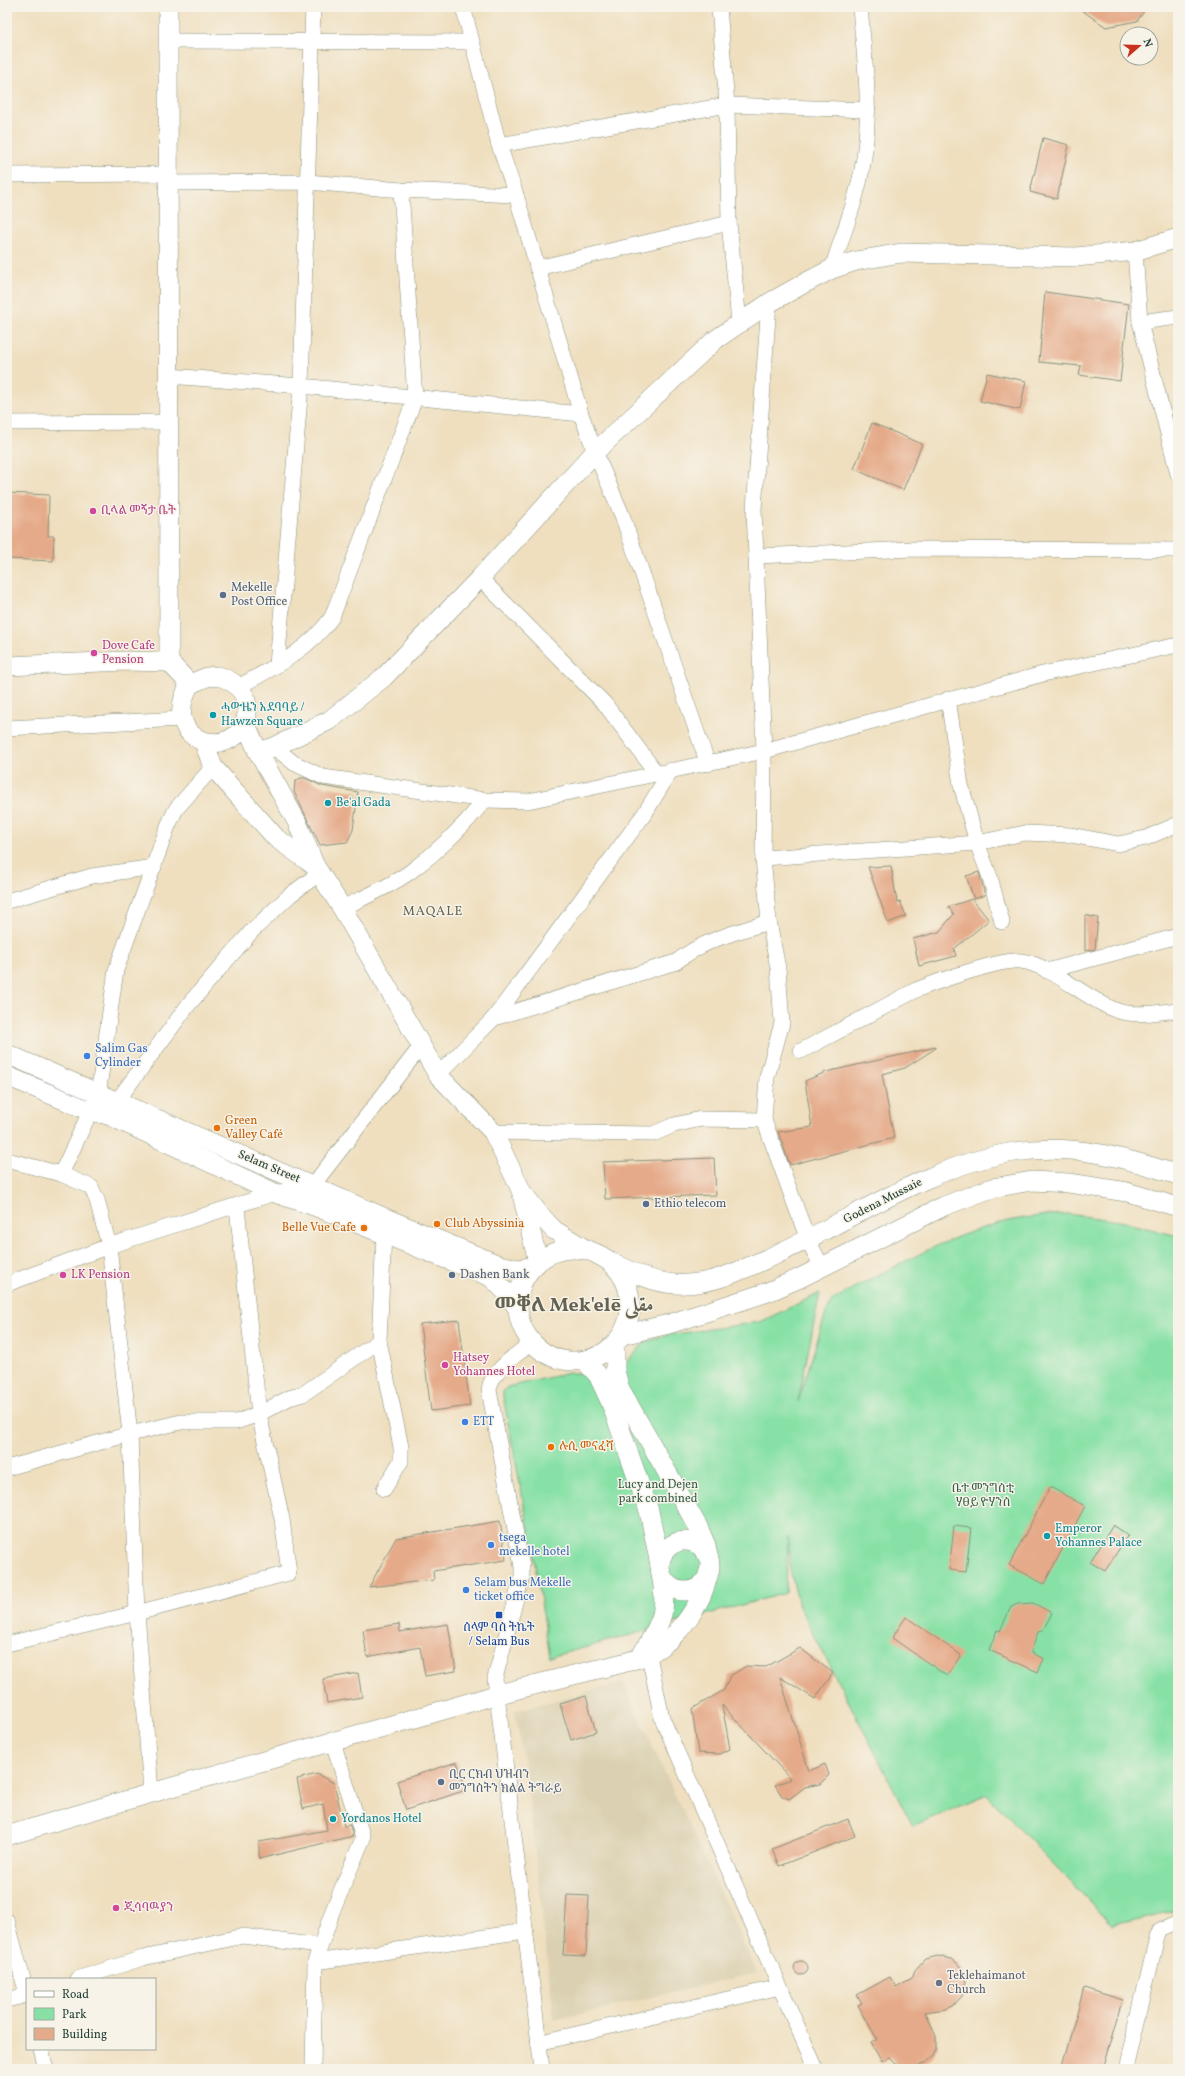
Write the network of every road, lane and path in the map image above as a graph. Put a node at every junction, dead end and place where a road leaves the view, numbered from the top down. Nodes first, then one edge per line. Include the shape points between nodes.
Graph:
1 (168, 7) edge
2 (313, 7) edge
3 (463, 7) edge
4 (719, 7) edge
5 (860, 7) edge
6 (168, 40) junction
7 (313, 42) junction
8 (471, 42) junction
9 (727, 105) junction
10 (868, 110) junction
11 (498, 145) junction
12 (7, 175) edge
13 (169, 178) junction
14 (308, 182) junction
15 (401, 190) junction
16 (516, 194) junction
17 (729, 223) junction
18 (1178, 238) edge
19 (1134, 251) junction
20 (537, 268) junction
21 (832, 269) junction
22 (769, 303) junction
23 (1178, 317) edge
24 (739, 322) junction
25 (1140, 322) junction
26 (169, 376) junction
27 (301, 386) junction
28 (415, 398) junction
29 (581, 414) junction
30 (168, 422) junction
31 (7, 423) edge
32 (595, 452) junction
33 (1178, 474) edge
34 (1178, 550) edge
35 (756, 556) junction
36 (480, 578) junction
37 (1178, 645) edge
38 (169, 662) junction
39 (7, 666) edge
40 (277, 666) junction
41 (190, 684) junction
42 (238, 686) junction
43 (948, 699) junction
44 (182, 719) junction
45 (245, 722) junction
46 (10, 730) edge
47 (204, 742) junction
48 (266, 750) junction
49 (764, 751) junction
50 (708, 764) junction
51 (213, 767) junction
52 (664, 772) junction
53 (485, 800) junction
54 (1178, 824) edge
55 (977, 843) junction
56 (762, 858) junction
57 (154, 866) junction
58 (317, 870) junction
59 (7, 901) edge
60 (342, 908) junction
61 (769, 922) junction
62 (1002, 922) dead end
63 (1178, 936) edge
64 (1047, 971) junction
65 (1178, 1010) edge
66 (494, 1018) junction
67 (422, 1045) junction
68 (801, 1051) dead end
69 (7, 1054) edge
70 (438, 1075) junction
71 (7, 1076) edge
72 (103, 1106) junction
73 (764, 1120) junction
74 (493, 1132) junction
75 (7, 1160) edge
76 (61, 1174) junction
77 (1178, 1175) edge
78 (313, 1185) junction
79 (520, 1190) junction
80 (276, 1193) junction
81 (237, 1206) junction
82 (1178, 1207) edge
83 (387, 1227) junction
84 (808, 1240) junction
85 (109, 1246) junction
86 (593, 1252) junction
87 (536, 1264) junction
88 (822, 1267) junction
89 (7, 1284) edge
90 (518, 1309) junction
91 (618, 1339) junction
92 (379, 1341) junction
93 (532, 1342) junction
94 (584, 1360) junction
95 (259, 1414) junction
96 (130, 1434) junction
97 (7, 1468) edge
98 (384, 1489) dead end
99 (709, 1564) junction
100 (660, 1570) junction
101 (137, 1613) junction
102 (7, 1644) edge
103 (645, 1652) junction
104 (496, 1695) junction
105 (333, 1742) junction
106 (151, 1792) junction
107 (7, 1836) edge
108 (7, 1921) edge
109 (1178, 1922) edge
110 (525, 1931) junction
111 (319, 1946) junction
112 (315, 1962) junction
113 (80, 1978) edge
114 (780, 1987) junction
115 (26, 1991) edge
116 (26, 1995) edge
117 (7, 2000) edge
118 (538, 2043) junction
119 (41, 2050) edge
120 (46, 2069) edge
121 (313, 2069) edge
122 (542, 2069) edge
123 (816, 2069) edge
124 (1126, 2069) edge

1 - 6 street
2 - 7 street
3 - 8 street
4 - 9 street
5 - 10 street
6 - 7 street
6 - 13 street
7 - 8 street
7 - 14 street
8 - 11 street
9 - 10 street
9 - 11 street
9 - 17 street
10 - 21 street via 861,174
11 - 16 street
12 - 13 street
13 - 14 street
13 - 26 street
14 - 15 street
14 - 27 street
15 - 16 street
15 - 28 street
16 - 20 street
17 - 20 street
17 - 24 street
18 - 19 street
19 - 21 street via 1076,257 901,253 868,258
19 - 25 street
20 - 29 street
21 - 22 street
22 - 24 street
22 - 35 street via 754,509
23 - 25 street
24 - 32 street via 715,340
25 - 33 street
26 - 27 street
26 - 30 street
27 - 28 street
27 - 40 street
28 - 29 street
28 - 40 street via 332,617 314,638
29 - 32 street
30 - 31 street
30 - 38 street
32 - 36 street
32 - 50 street via 622,515
34 - 35 street via 912,549
35 - 49 street
36 - 48 street via 378,682 330,720
36 - 52 street via 604,704
37 - 43 street via 1043,674
38 - 39 street via 126,661
38 - 41 street
40 - 42 street
41 - 42 street via 207,677 218,676
41 - 44 street via 180,707
42 - 45 street via 246,700
43 - 49 street
43 - 55 street via 961,785
44 - 46 street
44 - 47 street via 186,730
45 - 47 street via 239,732 226,741
45 - 48 street
47 - 51 street
48 - 53 street via 323,777
48 - 58 street
49 - 50 street
49 - 56 street
50 - 52 street
51 - 57 street via 176,809
51 - 58 street via 276,838
52 - 53 street via 528,801
52 - 66 street via 646,813
53 - 60 street via 470,819 410,871
54 - 55 street via 1146,838 1118,844 1071,835 1025,833
55 - 56 street
55 - 62 street via 990,877
56 - 61 street
57 - 59 street via 92,876
57 - 72 street via 116,970
58 - 60 street
58 - 72 street via 251,932
60 - 67 street
61 - 66 street via 718,938 691,950 676,962
61 - 73 street via 778,968 782,1023 767,1077
63 - 64 street
64 - 65 street via 1117,1011 1132,1014
64 - 68 street via 1022,961 1005,961 935,982
66 - 70 street
67 - 70 street
67 - 78 street
69 - 72 street, Selam Street
70 - 74 street
71 - 72 street, Selam Street
72 - 76 street
72 - 78 street, Selam Street
72 - 80 street, Selam Street
73 - 74 street via 701,1119 674,1125 653,1134
73 - 84 street
74 - 79 street
75 - 76 street
76 - 85 street via 91,1186
77 - 84 street, Godena Mussaie via 1126,1158 1104,1154 1060,1150 1015,1152 969,1162 934,1176
78 - 80 street
78 - 83 street, Selam Street
79 - 86 street via 554,1230
79 - 87 street
80 - 81 street
80 - 83 street, Selam Street
81 - 85 street
81 - 95 street
82 - 88 street via 1126,1192 1069,1183 1032,1182 999,1187 944,1206
83 - 87 street, Selam Street via 499,1265 519,1269
83 - 90 street via 491,1277 504,1289
83 - 92 street
84 - 86 street, Godena Mussaie via 710,1282 692,1284 660,1282
84 - 88 street
85 - 89 street
85 - 96 street
86 - 87 street via 564,1250 553,1253
86 - 91 street via 617,1269 628,1290 630,1313
87 - 90 street via 522,1286
88 - 91 street via 751,1298
90 - 93 street via 525,1332
91 - 94 street via 606,1352
91 - 99 street via 615,1371 620,1389 698,1527 706,1545
92 - 95 street via 303,1394 289,1398
92 - 98 street via 401,1447 401,1461
93 - 94 street via 550,1356 573,1361
93 - 104 street via 494,1375 488,1390 522,1567 522,1576 495,1678
94 - 100 street via 598,1375 611,1403 649,1510
95 - 96 street via 236,1422 181,1422
95 - 101 street via 282,1519 288,1573
96 - 97 street
96 - 101 street
99 - 100 street via 703,1584 686,1591 673,1588 666,1582
99 - 100 street via 700,1546 682,1541 666,1549 661,1556
99 - 103 street via 706,1587 691,1614 666,1642
100 - 103 street via 665,1606 659,1626
101 - 102 street
101 - 106 street
103 - 104 street
103 - 114 street via 662,1718
104 - 105 street
104 - 110 street
105 - 106 street
105 - 111 street via 364,1838
106 - 107 street
108 - 115 street
109 - 124 street via 1160,1930 1157,1938
110 - 112 street
110 - 118 street
111 - 112 street
111 - 113 street via 243,1936 143,1958
112 - 121 street
114 - 118 street
114 - 123 street
116 - 117 street
118 - 122 street
119 - 120 street

